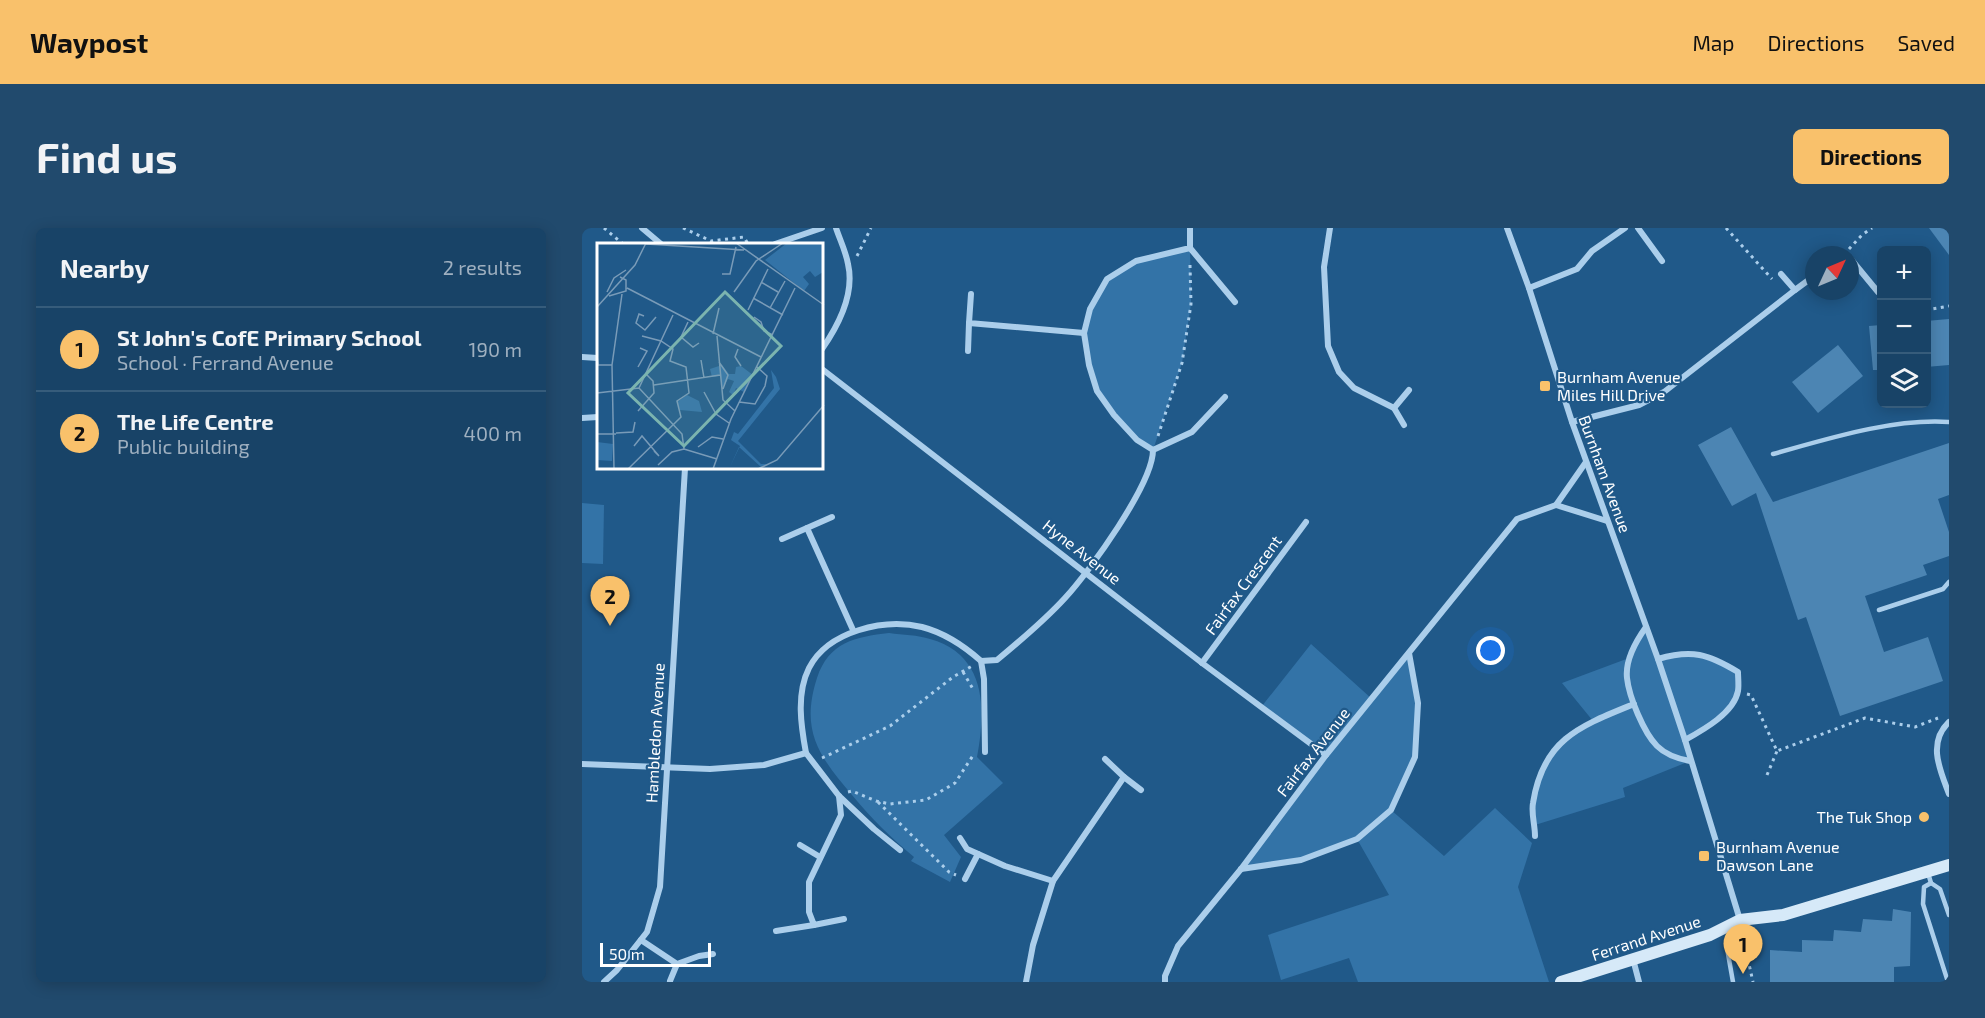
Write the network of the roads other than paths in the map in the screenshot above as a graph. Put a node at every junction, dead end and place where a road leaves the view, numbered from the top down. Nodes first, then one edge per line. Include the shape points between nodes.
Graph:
1 (642, 228) edge
2 (822, 228) edge
3 (836, 228) edge
4 (1191, 228) edge
5 (1330, 228) edge
6 (1507, 228) edge
7 (1626, 228) edge
8 (1638, 228) edge
9 (660, 243) edge
10 (778, 243) edge
11 (1190, 248) junction
12 (1662, 261) dead end
13 (1859, 269) edge
14 (1781, 274) dead end
15 (1805, 283) edge
16 (1529, 288) junction
17 (1795, 290) junction
18 (1877, 291) edge
19 (970, 294) dead end
20 (1235, 302) dead end
21 (969, 323) junction
22 (1084, 333) junction
23 (824, 346) edge
24 (968, 351) dead end
25 (582, 357) edge
26 (597, 358) edge
27 (824, 371) edge
28 (1409, 390) dead end
29 (1225, 398) dead end
30 (1394, 408) junction
31 (597, 417) edge
32 (582, 418) edge
33 (1572, 422) junction
34 (1949, 422) edge
35 (1404, 425) dead end
36 (1153, 450) junction
37 (1773, 454) dead end
38 (1586, 462) junction
39 (685, 470) edge
40 (1556, 505) junction
41 (832, 517) dead end
42 (1607, 521) junction
43 (1306, 522) dead end
44 (807, 528) junction
45 (782, 539) dead end
46 (1086, 572) junction
47 (1949, 582) edge
48 (1879, 609) dead end
49 (1646, 627) junction
50 (853, 630) junction
51 (1409, 653) junction
52 (1658, 659) junction
53 (981, 661) junction
54 (1202, 663) junction
55 (1634, 704) junction
56 (1949, 723) edge
57 (1685, 740) junction
58 (985, 752) dead end
59 (806, 753) junction
60 (1326, 755) junction
61 (1105, 759) dead end
62 (1690, 761) junction
63 (582, 764) edge
64 (667, 769) junction
65 (1124, 777) junction
66 (1141, 790) dead end
67 (1949, 794) edge
68 (839, 796) junction
69 (1535, 836) dead end
70 (960, 838) dead end
71 (800, 845) dead end
72 (900, 850) dead end
73 (978, 854) junction
74 (820, 857) junction
75 (1949, 865) edge
76 (1241, 869) junction
77 (1929, 878) junction
78 (965, 879) road end
79 (1053, 881) junction
80 (1949, 915) edge
81 (844, 919) dead end
82 (1740, 920) junction
83 (814, 925) junction
84 (776, 931) dead end
85 (641, 940) junction
86 (713, 954) dead end
87 (1633, 959) junction
88 (676, 964) junction
89 (670, 981) edge
90 (604, 982) edge
91 (1026, 982) edge
92 (1165, 982) edge
93 (1561, 982) edge
94 (1638, 982) edge
95 (1733, 982) edge
96 (1948, 982) edge

1 - 9 street
2 - 10 street
3 - 23 street via 849,266 848,294 837,327
4 - 11 street
5 - 30 street via 1324,267 1328,346 1340,372 1354,388
6 - 16 street, Burnham Avenue
7 - 16 street via 1592,252 1577,270
8 - 12 street
11 - 20 street
11 - 22 street via 1136,261 1107,279 1090,309
13 - 18 street
14 - 17 street
15 - 17 street
16 - 33 street, Burnham Avenue
17 - 33 street via 1664,392 1639,405
19 - 21 street
21 - 22 street
21 - 24 street
22 - 36 street via 1096,391 1137,440
25 - 26 street
27 - 46 street, Hyne Avenue
28 - 30 street
29 - 36 street via 1192,432
30 - 35 street
31 - 32 street
33 - 38 street, Burnham Avenue
34 - 37 lane via 1924,420
36 - 46 street via 1153,460 1132,506
38 - 40 street
38 - 42 street, Burnham Avenue
39 - 64 street, Hambledon Avenue
40 - 42 street
40 - 51 street, Fairfax Avenue via 1517,519
41 - 44 street
42 - 49 street, Burnham Avenue
43 - 54 street, Fairfax Crescent
44 - 45 street
44 - 50 street
46 - 53 street via 1064,599 997,660
46 - 54 street, Hyne Avenue
47 - 48 lane via 1943,589
49 - 52 street, Burnham Avenue
49 - 55 street via 1629,658 1627,677
50 - 53 street via 898,625 921,627 961,643
50 - 59 street via 824,648 809,668 800,720
51 - 60 street, Fairfax Avenue
51 - 76 street via 1418,703 1415,757 1391,810 1357,839 1301,860
52 - 57 street, Burnham Avenue
52 - 57 street via 1680,652 1701,654 1738,672 1738,692 1725,714
53 - 58 street
54 - 60 street, Hyne Avenue
55 - 62 street via 1657,746
55 - 69 street via 1593,721 1562,740 1542,767 1532,805
56 - 67 street via 1938,737 1937,760
57 - 62 street, Burnham Avenue
59 - 64 street via 764,765
59 - 68 street
60 - 76 street, Fairfax Avenue
61 - 65 street
62 - 82 street, Burnham Avenue
63 - 64 street
64 - 85 street, Hambledon Avenue via 660,887
65 - 66 street
65 - 79 street
68 - 72 street
68 - 74 street via 841,815
70 - 73 street via 967,849
71 - 74 street
73 - 78 street
73 - 79 street
74 - 83 street via 809,882 809,912
75 - 77 street
76 - 92 street, Fairfax Avenue via 1178,946
77 - 80 lane via 1940,889
77 - 82 street via 1784,915
77 - 96 lane via 1923,904
79 - 91 street
81 - 83 street
82 - 87 street, Ferrand Avenue via 1710,935
82 - 95 lane via 1727,948
83 - 84 street
85 - 88 street
85 - 90 street, Hambledon Avenue
86 - 88 street
87 - 93 street, Ferrand Avenue
87 - 94 street
88 - 89 street

